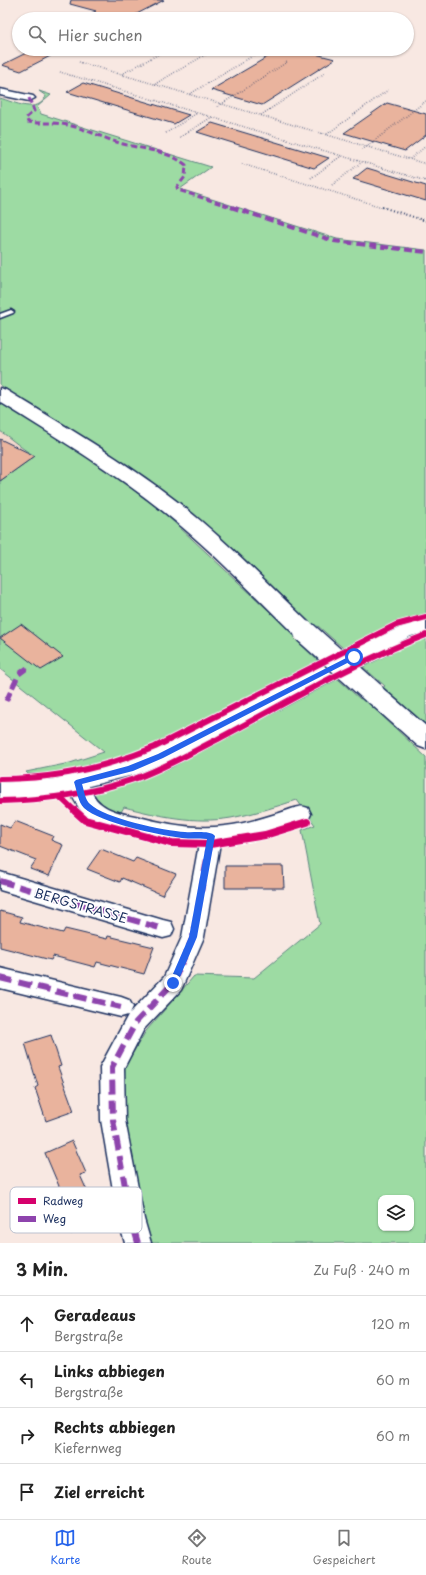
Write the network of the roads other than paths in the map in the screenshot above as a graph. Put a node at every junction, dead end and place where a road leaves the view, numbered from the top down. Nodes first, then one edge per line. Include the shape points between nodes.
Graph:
1 (0, 92) edge
2 (29, 98) dead end
3 (11, 312) dead end
4 (0, 316) edge
5 (0, 394) edge
6 (426, 626) edge
7 (426, 740) edge
8 (78, 782) junction
9 (0, 791) edge
10 (301, 814) dead end
11 (211, 836) junction
12 (0, 881) edge
13 (162, 929) dead end
14 (0, 978) edge
15 (121, 1007) dead end
16 (126, 1187) edge
17 (135, 1233) edge
18 (138, 1243) edge

1 - 2 street
3 - 4 lane
5 - 7 main road, bridge via 122,471 172,509
6 - 8 street via 405,632 325,671 161,756 130,769
8 - 9 street via 55,787
8 - 11 street via 87,806 106,817 161,832
10 - 11 street via 237,833
11 - 16 street via 193,937 173,983 136,1022 112,1067 114,1120
12 - 13 street, BERGSTRASSE
14 - 15 street
17 - 18 street

